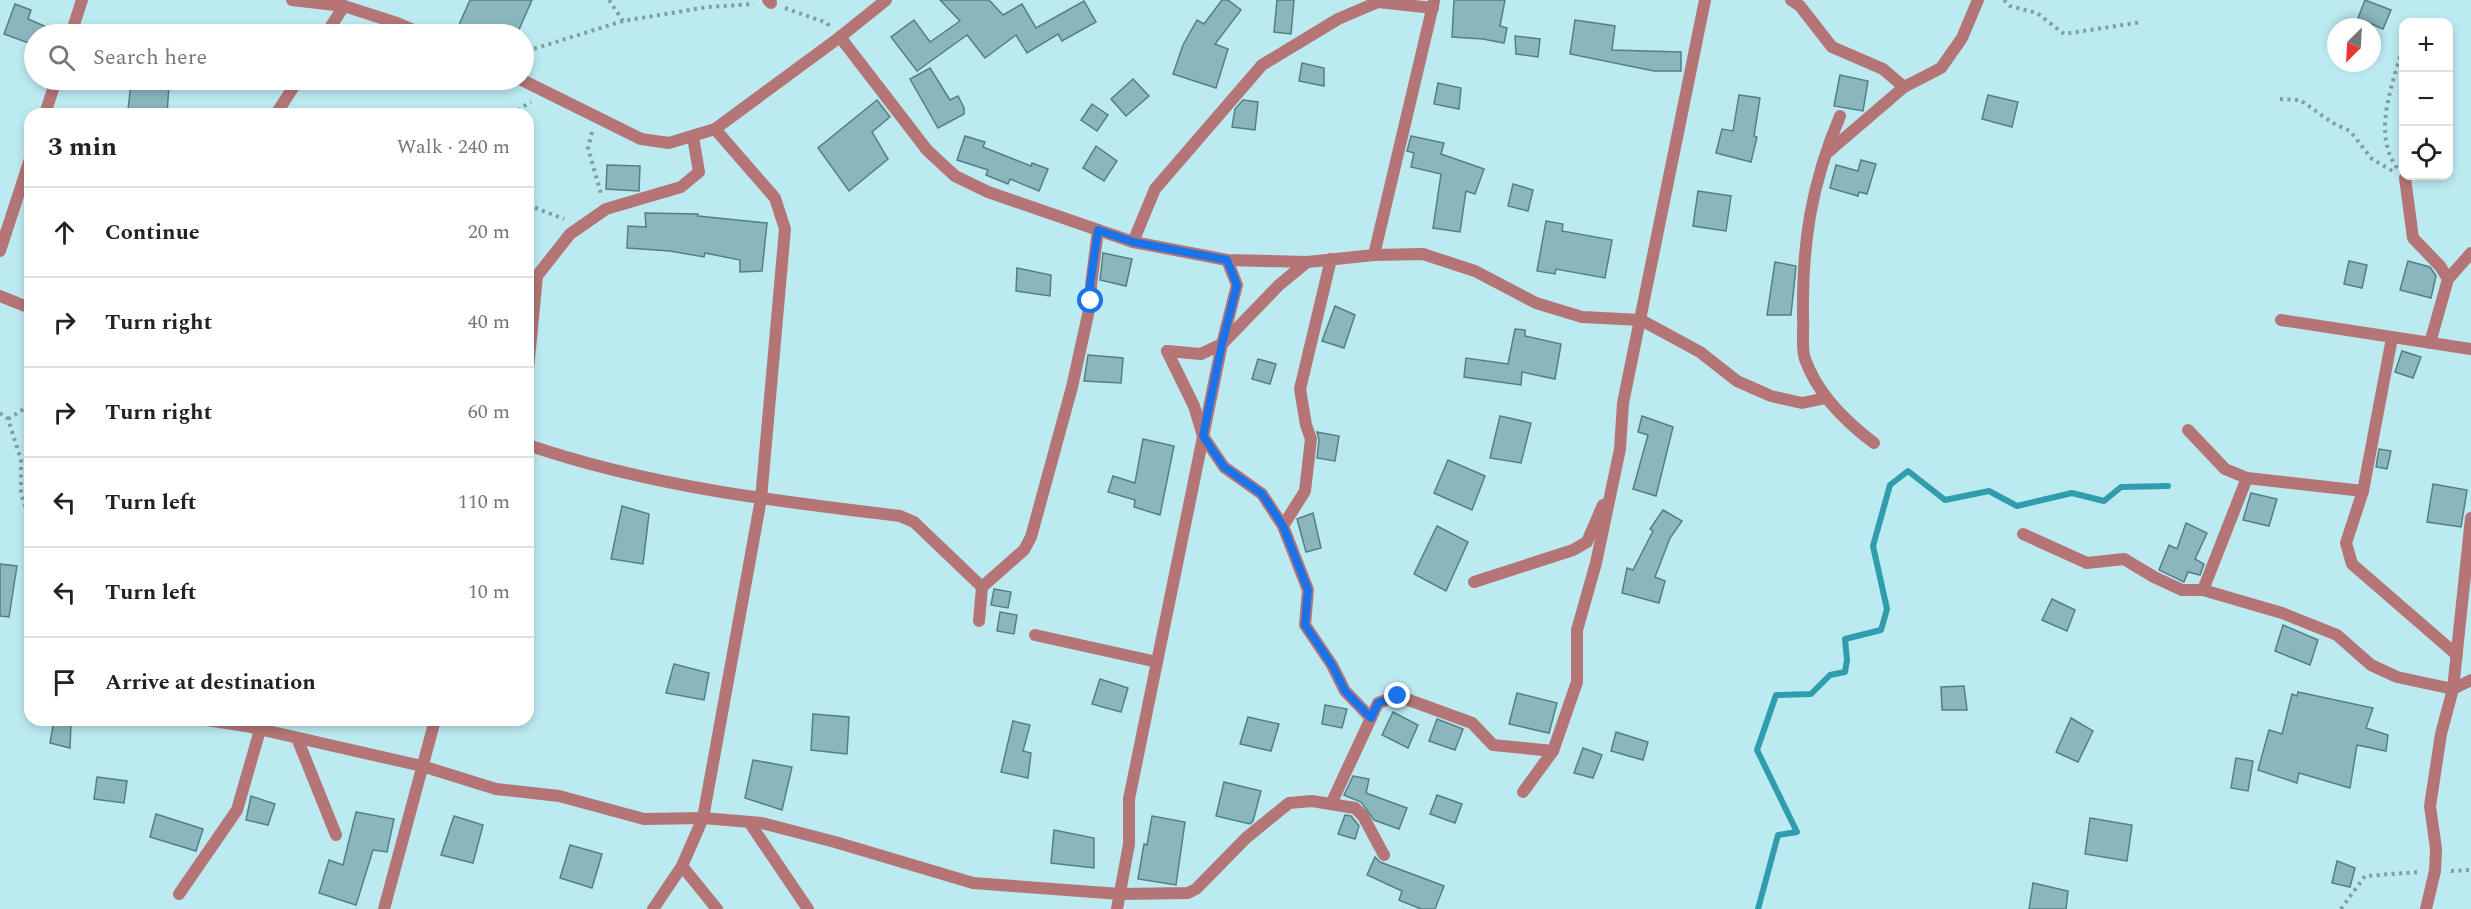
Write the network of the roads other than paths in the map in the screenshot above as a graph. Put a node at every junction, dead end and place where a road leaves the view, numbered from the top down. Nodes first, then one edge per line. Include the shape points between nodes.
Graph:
1 (82, 0) edge
2 (292, 0) edge
3 (886, 0) edge
4 (1705, 0) edge
5 (1791, 0) edge
6 (1978, 0) edge
7 (1433, 4) edge
8 (344, 6) junction
9 (74, 24) edge
10 (332, 24) edge
11 (399, 24) edge
12 (840, 37) junction
13 (534, 86) edge
14 (1904, 87) junction
15 (53, 90) edge
16 (292, 90) edge
17 (47, 108) edge
18 (280, 108) edge
19 (1840, 116) dead end
20 (715, 129) junction
21 (693, 137) junction
22 (1823, 156) junction
23 (24, 177) edge
24 (2405, 180) edge
25 (1098, 230) junction
26 (1133, 242) junction
27 (0, 251) edge
28 (2471, 254) edge
29 (1374, 255) junction
30 (1331, 259) junction
31 (1227, 260) junction
32 (1307, 262) junction
33 (536, 271) edge
34 (2448, 279) junction
35 (0, 296) edge
36 (534, 296) edge
37 (24, 306) edge
38 (1641, 320) junction
39 (2281, 320) dead end
40 (2392, 338) junction
41 (2430, 343) junction
42 (1222, 344) junction
43 (2471, 349) edge
44 (1826, 398) junction
45 (2188, 430) dead end
46 (1203, 436) junction
47 (1874, 443) dead end
48 (534, 448) edge
49 (2247, 478) junction
50 (1613, 482) junction
51 (2363, 491) junction
52 (761, 499) junction
53 (2471, 525) edge
54 (1283, 526) junction
55 (2023, 534) dead end
56 (1474, 582) dead end
57 (982, 587) junction
58 (2203, 590) junction
59 (979, 621) dead end
60 (1035, 635) dead end
61 (2457, 655) junction
62 (1156, 662) junction
63 (2471, 680) edge
64 (2453, 689) junction
65 (1371, 718) junction
66 (252, 726) edge
67 (433, 726) edge
68 (260, 730) junction
69 (297, 738) junction
70 (1553, 752) junction
71 (422, 766) junction
72 (1523, 792) dead end
73 (1331, 804) junction
74 (703, 818) junction
75 (749, 822) junction
76 (336, 835) dead end
77 (1384, 855) dead end
78 (682, 866) junction
79 (179, 894) dead end
80 (1120, 894) junction
81 (384, 909) edge
82 (653, 909) edge
83 (717, 909) edge
84 (808, 909) edge
85 (1117, 909) edge
86 (2426, 909) edge

1 - 9 street
2 - 8 street
3 - 12 street
4 - 38 street
5 - 14 street via 1832,46 1883,69
6 - 14 street via 1962,38 1941,68
7 - 26 street via 1378,2 1338,19 1262,65 1155,189
7 - 29 street
8 - 10 street
8 - 11 street
12 - 20 street
12 - 25 street via 927,150 955,176 988,192
13 - 21 street via 641,139 669,143
14 - 22 street
15 - 17 street
16 - 18 street
19 - 22 street
20 - 21 street
20 - 52 street via 775,198 785,229
21 - 33 street via 699,172 681,187 606,209 570,234
22 - 44 street via 1806,228 1802,273 1804,358
23 - 27 street
24 - 34 street via 2413,238
25 - 26 street
25 - 57 street via 1091,301 1031,537 1024,550
26 - 31 street
28 - 34 street
29 - 30 street
29 - 38 street via 1423,254 1475,271 1536,303 1581,317
30 - 32 street
30 - 54 street via 1300,390 1311,439 1305,491
31 - 32 street
31 - 42 street via 1237,285
32 - 42 street
33 - 36 street
34 - 41 street
35 - 37 street
38 - 44 street via 1700,352 1737,381 1771,396 1802,403
38 - 50 street via 1623,403
39 - 40 street
40 - 41 street
40 - 51 street
41 - 43 street
42 - 46 street
42 - 46 street via 1201,354 1167,351 1194,406
44 - 47 street via 1850,425
45 - 49 street via 2225,469
46 - 54 street via 1224,467 1262,494
46 - 62 street
48 - 52 street via 582,464
49 - 51 street
49 - 58 street
50 - 56 street via 1587,542
50 - 70 street via 1577,630 1577,682
51 - 61 street via 2346,543 2352,564
52 - 57 street via 900,516 914,522
52 - 74 street
53 - 61 street
54 - 65 street via 1308,590 1305,625 1345,691
55 - 58 street via 2087,563 2124,559 2182,590
57 - 59 street
58 - 64 street via 2282,613 2337,635 2371,665 2397,677
60 - 62 street
61 - 64 street
62 - 80 street via 1129,799 1129,844
63 - 64 street
64 - 86 street via 2441,734 2430,806 2436,849
65 - 70 street via 1378,703 1398,696 1472,723 1493,745
65 - 73 street
66 - 68 street
67 - 71 street
68 - 69 street
68 - 79 street via 237,810
69 - 71 street
69 - 76 street
70 - 72 street
71 - 74 street via 496,789 559,796 644,819
71 - 81 street
73 - 77 street via 1355,808 1364,816
73 - 80 street via 1289,803 1188,893
74 - 75 street
74 - 78 street
75 - 80 street via 835,842 973,883
75 - 84 street
78 - 82 street
78 - 83 street
80 - 85 street

